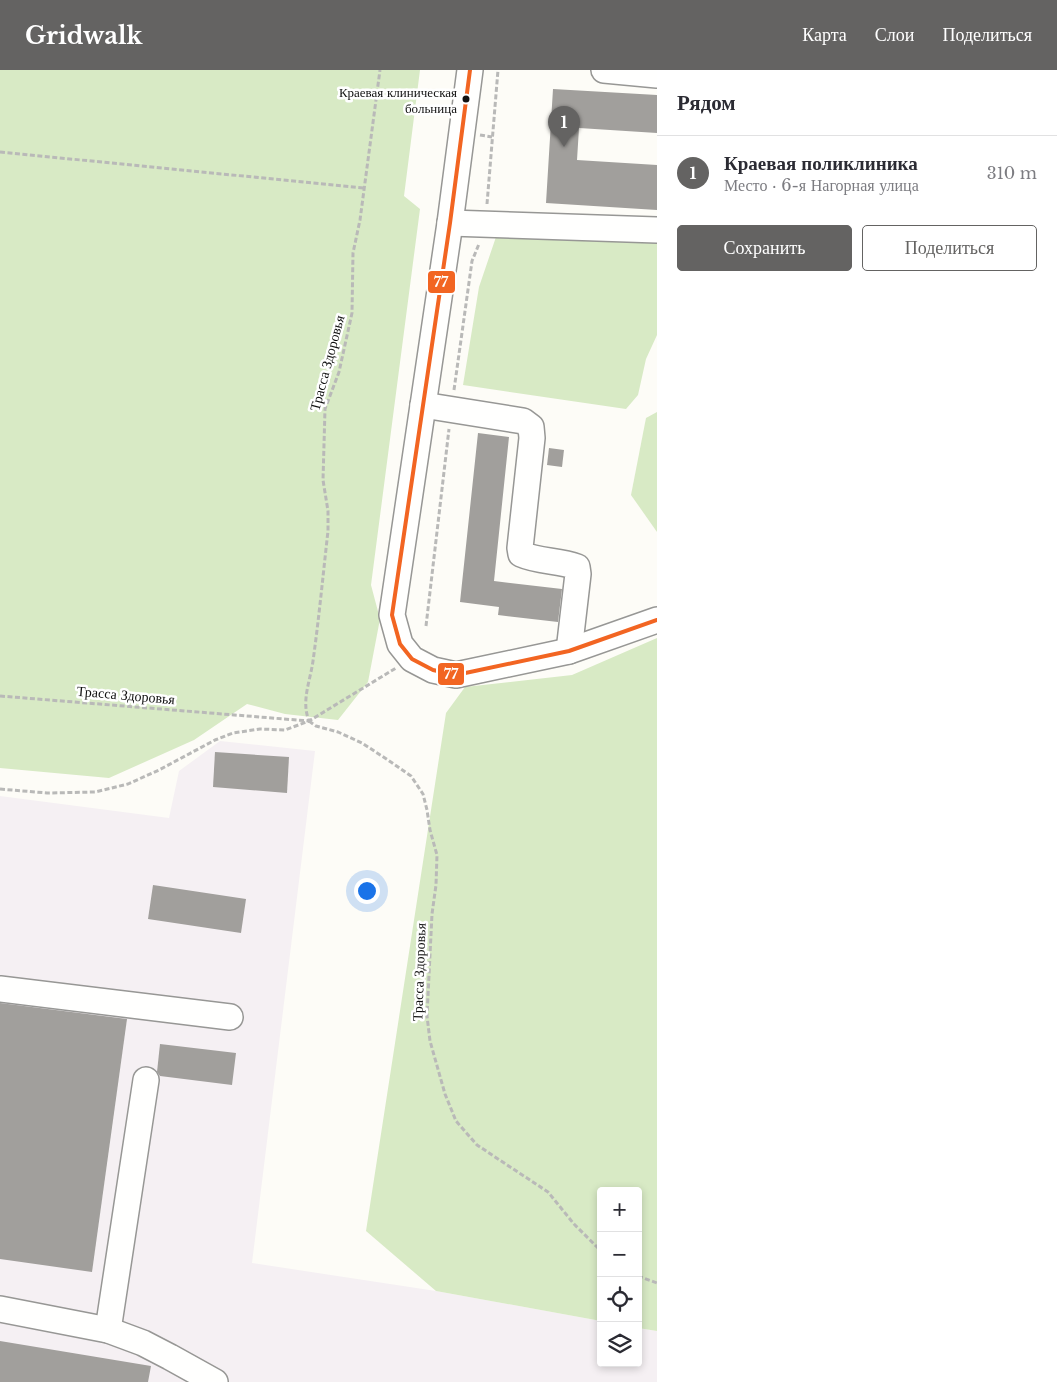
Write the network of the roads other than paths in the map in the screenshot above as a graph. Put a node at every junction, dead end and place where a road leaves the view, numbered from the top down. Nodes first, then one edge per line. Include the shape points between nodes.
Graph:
1 (470, 70) edge
2 (604, 70) edge
3 (657, 75) edge
4 (450, 223) junction
5 (657, 230) edge
6 (423, 405) junction
7 (657, 620) edge
8 (569, 651) junction
9 (0, 989) edge
10 (230, 1017) dead end
11 (146, 1080) dead end
12 (0, 1308) edge
13 (108, 1330) junction
14 (215, 1382) edge

1 - 4 street
2 - 3 street
4 - 5 street
4 - 6 street
6 - 8 street via 523,420 531,426 521,554 577,567
6 - 8 street via 392,615 400,644 412,659 434,670 456,675
7 - 8 street
9 - 10 street
11 - 13 street
12 - 13 street
13 - 14 street via 149,1346

